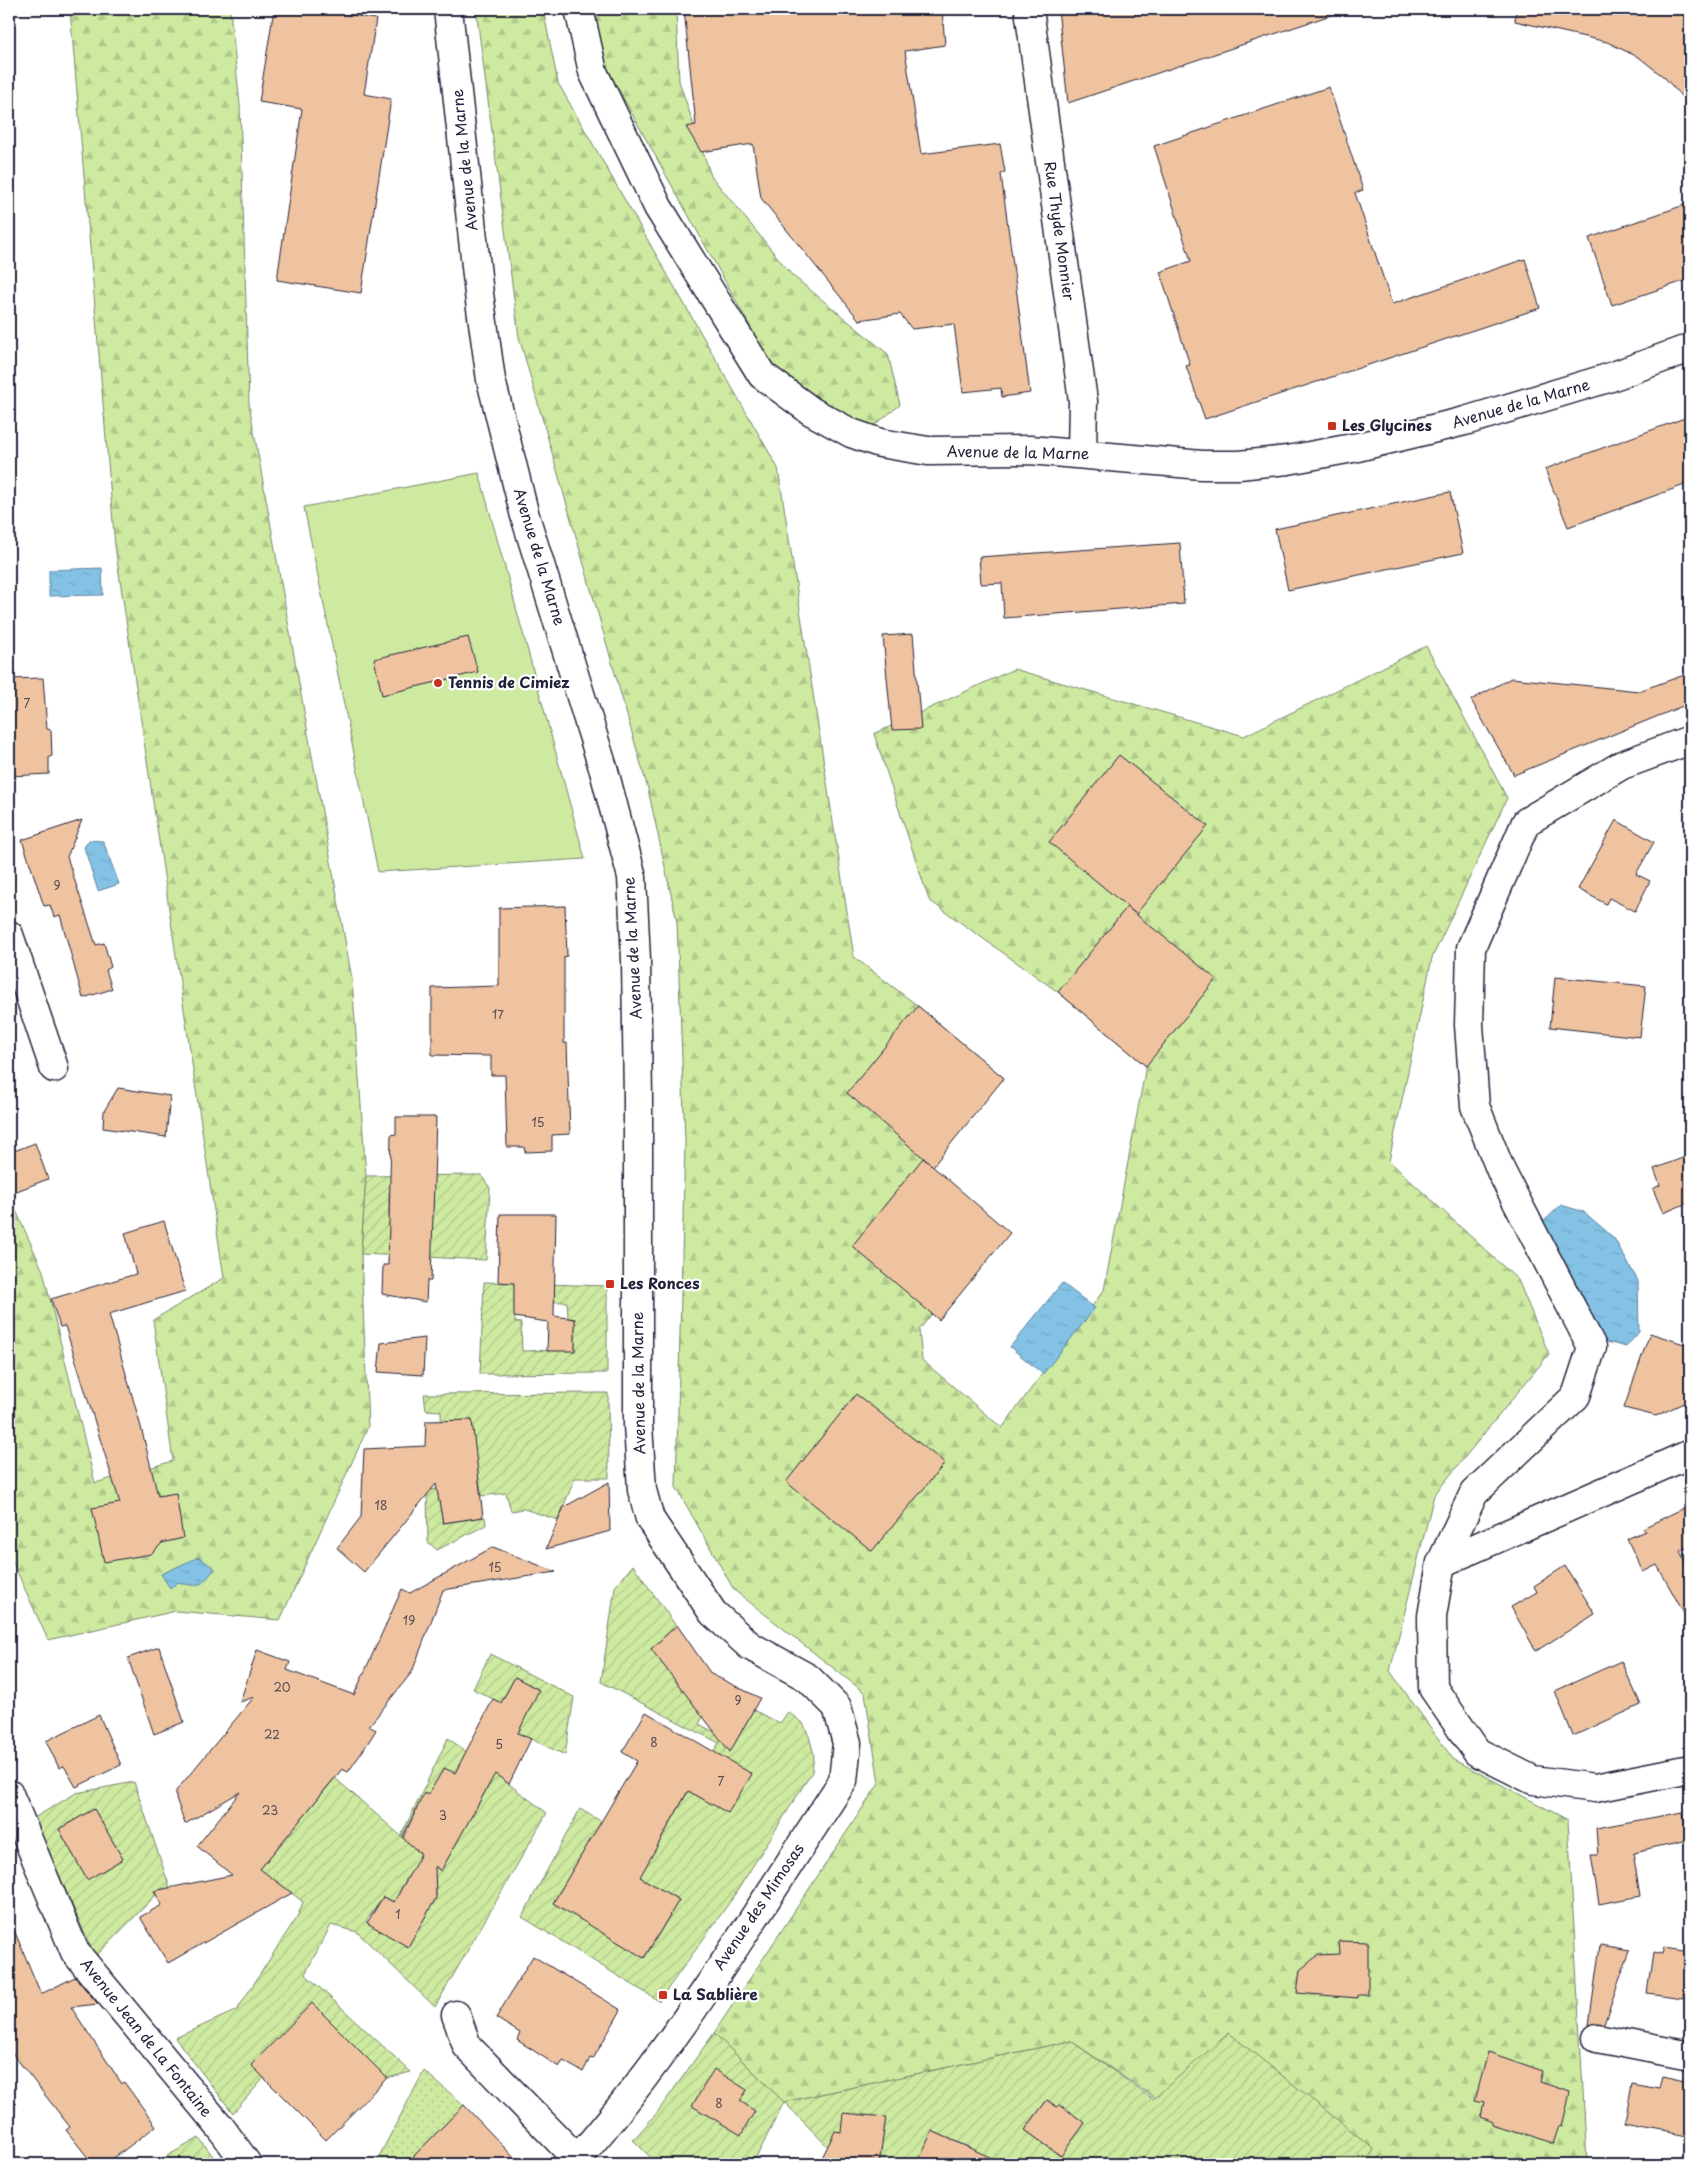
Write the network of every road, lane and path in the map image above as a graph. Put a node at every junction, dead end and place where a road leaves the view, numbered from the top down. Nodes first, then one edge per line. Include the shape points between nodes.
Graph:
1 (448, 9) edge
2 (579, 9) edge
3 (1029, 9) edge
4 (1690, 348) edge
5 (1082, 453) junction
6 (1690, 740) edge
7 (9, 935) edge
8 (54, 1068) dead end
9 (1690, 1454) edge
10 (1441, 1563) junction
11 (837, 1707) joint
12 (1690, 1769) edge
13 (9, 1794) edge
14 (456, 2015) dead end
15 (1597, 2038) dead end
16 (1690, 2056) edge
17 (575, 2162) edge
18 (247, 2164) edge

1 - 11 street, Avenue de la Marne via 491,380 525,516 604,771 632,877 638,1100 638,1425 642,1490 650,1519 713,1613 750,1646 808,1678
2 - 5 street, Avenue de la Marne via 593,72 658,207 762,375 811,410 851,433 880,443 928,451
3 - 5 street, Rue Thyde Monnier via 1083,401
4 - 5 street, Avenue de la Marne via 1608,378 1465,421 1288,460 1202,465
6 - 10 street via 1622,765 1526,822 1470,948 1469,1025 1475,1106 1501,1171 1592,1347 1576,1396 1474,1493
7 - 8 street
9 - 10 street
10 - 12 street via 1432,1616 1433,1688 1477,1752 1533,1780 1595,1788
11 - 17 street, Avenue des Mimosas via 847,1743 843,1781 695,2004 625,2102
13 - 18 street, Avenue Jean de La Fontaine via 76,1952
14 - 17 street via 467,2046
15 - 16 street

